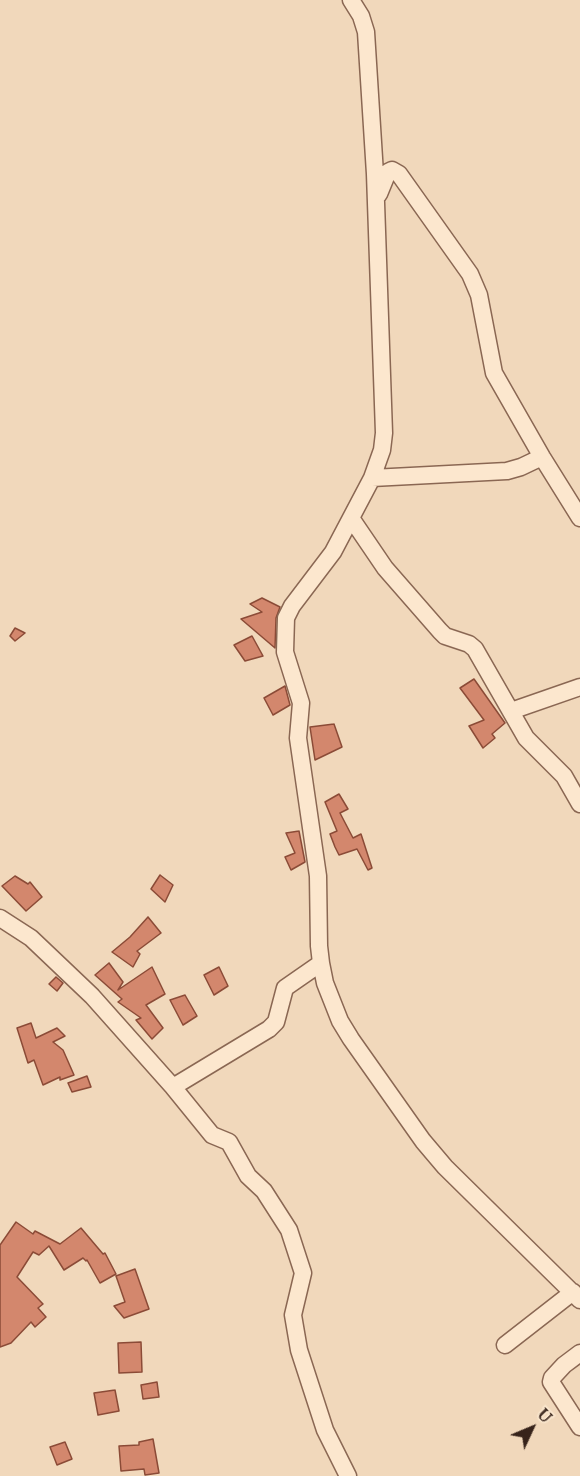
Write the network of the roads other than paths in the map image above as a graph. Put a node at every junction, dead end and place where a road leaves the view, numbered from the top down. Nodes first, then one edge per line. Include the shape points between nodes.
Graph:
1 (351, 0) edge
2 (376, 200) junction
3 (542, 457) junction
4 (372, 478) junction
5 (351, 518) junction
6 (580, 518) edge
7 (580, 687) edge
8 (511, 711) junction
9 (580, 804) edge
10 (0, 918) edge
11 (321, 963) junction
12 (173, 1087) junction
13 (576, 1296) edge
14 (505, 1345) dead end
15 (580, 1353) edge
16 (580, 1427) edge
17 (348, 1476) edge

1 - 2 street via 366,32
2 - 3 street via 386,175 395,171 471,274 495,373
2 - 4 street via 384,433
3 - 4 street via 507,471
3 - 6 street
4 - 5 street
5 - 8 street via 386,568 440,631 475,649
5 - 11 street via 328,559 288,612 284,644 301,703 298,738 318,876
7 - 8 street
8 - 9 street via 530,743 564,776
10 - 12 street via 31,938 99,1003
11 - 12 street via 285,988 276,1022 269,1029
11 - 13 street via 340,1021 423,1141
12 - 17 street via 212,1135 229,1142 245,1172 264,1191 291,1233 303,1273 292,1315 299,1350 325,1430
13 - 14 street
15 - 16 street via 551,1380

